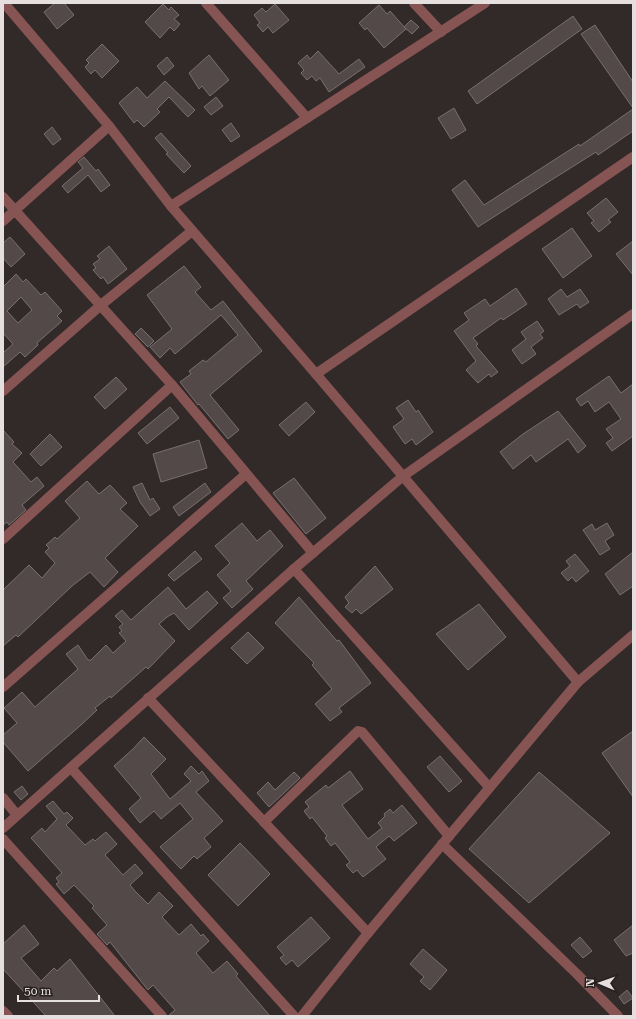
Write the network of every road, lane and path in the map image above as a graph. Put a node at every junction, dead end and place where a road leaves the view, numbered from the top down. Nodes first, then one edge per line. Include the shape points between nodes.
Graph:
1 (4, 3) edge
2 (206, 3) edge
3 (414, 3) edge
4 (485, 3) edge
5 (441, 32) junction
6 (307, 118) junction
7 (109, 126) junction
8 (633, 157) edge
9 (3, 197) edge
10 (171, 206) junction
11 (14, 210) junction
12 (3, 221) edge
13 (192, 231) junction
14 (101, 305) junction
15 (633, 314) edge
16 (316, 374) junction
17 (172, 385) junction
18 (3, 391) edge
19 (246, 474) junction
20 (402, 477) junction
21 (3, 539) edge
22 (313, 553) junction
23 (294, 569) junction
24 (633, 635) edge
25 (578, 682) junction
26 (3, 687) edge
27 (148, 698) junction
28 (71, 768) junction
29 (489, 787) junction
30 (3, 798) edge
31 (17, 815) junction
32 (264, 822) junction
33 (3, 828) edge
34 (449, 836) junction
35 (3, 839) edge
36 (442, 844) junction
37 (368, 933) junction
38 (3, 1011) edge
39 (8, 1016) edge
40 (162, 1016) edge
41 (294, 1016) edge
42 (302, 1016) edge
43 (618, 1016) edge

1 - 7 street
2 - 6 street
3 - 5 street
4 - 5 street
5 - 6 street
6 - 10 street
7 - 10 street
7 - 11 street
8 - 16 street
9 - 11 street
10 - 13 street
11 - 12 street
11 - 14 street
13 - 14 street
13 - 16 street
14 - 17 street
14 - 18 street
15 - 20 street
16 - 20 street
17 - 19 street
17 - 21 street
19 - 22 street
19 - 26 street
20 - 22 street
20 - 25 street
22 - 23 street
23 - 27 street
23 - 29 street
24 - 25 street
25 - 29 street
27 - 28 street
27 - 32 street
28 - 31 street
28 - 41 street
29 - 34 street
30 - 31 street
31 - 33 street
32 - 34 street via 358,731 362,732
32 - 37 street
34 - 36 street
35 - 40 street
36 - 37 street
36 - 43 street
37 - 42 street
38 - 39 street

